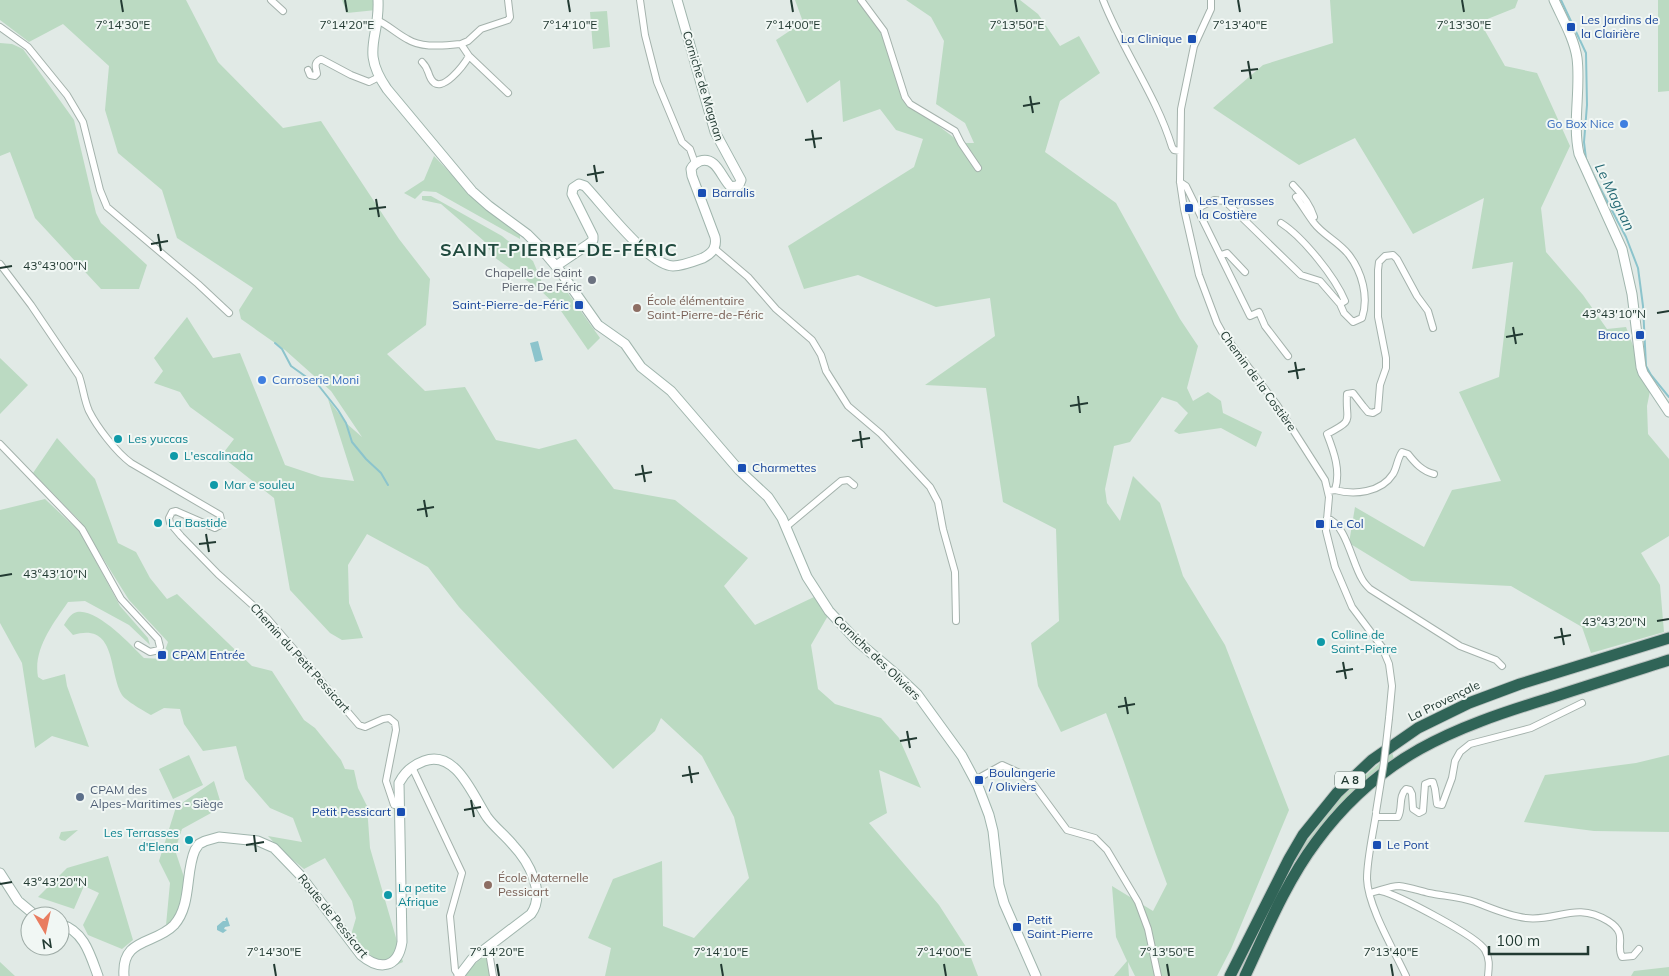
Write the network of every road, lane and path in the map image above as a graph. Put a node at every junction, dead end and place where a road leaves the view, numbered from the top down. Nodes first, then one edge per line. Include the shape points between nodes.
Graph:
1 (271, 0) edge
2 (378, 0) edge
3 (508, 0) edge
4 (640, 0) edge
5 (677, 0) edge
6 (861, 0) edge
7 (1103, 0) edge
8 (1211, 0) edge
9 (1554, 0) edge
10 (283, 11) dead end
11 (377, 20) junction
12 (0, 27) edge
13 (461, 44) junction
14 (470, 56) junction
15 (422, 62) dead end
16 (308, 70) dead end
17 (379, 77) junction
18 (508, 94) dead end
19 (1180, 151) junction
20 (695, 163) junction
21 (978, 168) dead end
22 (1180, 182) junction
23 (1293, 184) dead end
24 (1296, 197) dead end
25 (1198, 208) junction
26 (1281, 223) dead end
27 (1314, 223) junction
28 (715, 249) junction
29 (1221, 254) junction
30 (0, 264) edge
31 (556, 266) junction
32 (1245, 272) dead end
33 (1340, 304) junction
34 (229, 313) dead end
35 (1433, 328) dead end
36 (1288, 356) dead end
37 (1669, 412) edge
38 (0, 444) edge
39 (1434, 474) dead end
40 (854, 485) dead end
41 (1332, 491) junction
42 (1327, 518) junction
43 (786, 527) junction
44 (956, 621) dead end
45 (1669, 638) edge
46 (138, 645) dead end
47 (1669, 660) edge
48 (1502, 666) dead end
49 (1582, 703) dead end
50 (412, 767) junction
51 (975, 780) junction
52 (398, 805) junction
53 (1376, 814) junction
54 (0, 873) edge
55 (1380, 891) junction
56 (1370, 894) junction
57 (24, 906) edge
58 (70, 928) edge
59 (488, 946) junction
60 (1639, 949) dead end
61 (98, 976) edge
62 (124, 976) edge
63 (459, 976) edge
64 (493, 976) edge
65 (1036, 976) edge
66 (1158, 976) edge
67 (1230, 976) edge
68 (1245, 976) edge
69 (1406, 976) edge
70 (1488, 976) edge

1 - 10 street
2 - 11 street
3 - 13 street via 508,20 481,30
4 - 20 street via 657,82 682,142 690,149
5 - 20 street, Corniche de Magnan via 715,132 740,183 734,187 728,184 712,162
6 - 21 street via 884,31 910,104 955,131
7 - 19 street via 1123,46 1163,119 1172,147
8 - 19 street, Chemin de la Costière via 1211,9 1194,46 1184,88
9 - 37 street via 1577,58 1579,154 1622,249 1632,294 1641,367
11 - 13 street via 409,41 429,46
11 - 17 street via 372,52
12 - 34 street via 28,47 67,95 83,122 106,207
13 - 14 street
14 - 15 street via 456,75 441,83 431,80
14 - 18 street
16 - 17 street via 315,76 315,66 321,59 369,82
17 - 31 street, Corniche des Oliviers via 472,191 527,234
19 - 22 street, Chemin de la Costière
20 - 28 street via 691,173 715,237
22 - 25 street via 1185,184
22 - 41 street, Chemin de la Costière via 1199,275 1217,323 1277,405
23 - 27 street via 1310,206
24 - 27 street
25 - 29 street
25 - 33 street via 1214,200 1225,200 1301,275 1320,281
26 - 33 street via 1326,269 1342,293 1345,301
27 - 33 street via 1349,254 1360,276 1366,307 1362,318 1353,322
28 - 31 street via 682,265 660,262 627,233 585,186 579,184 573,188 572,194 593,240
28 - 44 street via 812,340 821,354 824,368 848,406 881,434 930,487 938,502 954,572
29 - 32 street via 1228,253
29 - 36 street via 1250,316 1259,312 1265,326
30 - 52 street, Chemin du Petit Pessicart via 79,376 88,409 118,451 131,463 222,519 222,524 215,528 172,512 170,523 181,536 267,618 360,725 365,727 389,718 395,723 386,781 392,802
31 - 43 street, Corniche des Oliviers via 596,323 625,344 641,367 671,391 738,470 768,497
35 - 41 street via 1428,311 1398,258 1385,256 1379,262 1378,270 1378,317 1386,368 1380,385 1378,410 1368,412 1353,393 1347,394 1348,421 1327,434 1336,464 1337,484
38 - 46 street via 82,529 120,599 158,639 160,647 150,652
39 - 41 street via 1402,452 1387,482 1353,494
40 - 43 street via 848,480 841,482
41 - 42 street, Chemin de la Costière
42 - 48 street via 1340,529 1362,580 1370,589 1460,646 1496,660
42 - 53 street, Chemin de la Costière, bridge via 1329,546 1346,596 1382,647 1389,664 1392,686
43 - 51 street, Corniche des Oliviers via 807,576 829,611 857,641 917,694 962,756
45 - 67 highway, La Provençale / A 8 via 1469,703 1418,728 1372,760 1352,777 1303,835
47 - 68 highway, A 8 via 1469,725 1422,747 1392,766 1334,819 1303,861
49 - 53 street via 1531,728 1470,744 1455,760 1442,805 1437,804 1433,782 1430,782 1424,788 1423,811 1420,813 1413,809 1412,794 1406,789 1398,817
50 - 52 street, Route de Pessicart via 398,783
50 - 59 street via 434,758 452,766 488,818 518,850 532,874 536,890 534,910
50 - 63 street via 462,873 450,916 455,970
51 - 65 street, Corniche des Oliviers via 991,823 1004,902
51 - 66 street via 1002,765 1009,767 1034,785 1067,830 1095,838 1107,850 1138,902 1148,929
52 - 62 street, Route de Pessicart via 402,942 398,957 393,962 380,965 361,955 300,875 274,848 258,841 219,838 199,844 180,916 171,927 129,951
53 - 56 street via 1367,874
54 - 57 street
55 - 56 street
55 - 60 street via 1399,886 1465,899 1526,918 1587,912 1616,927 1622,941 1622,957 1633,956
55 - 70 street via 1388,892 1471,937 1484,948 1489,961
56 - 69 street
58 - 61 street via 82,938
59 - 63 street
59 - 64 street

